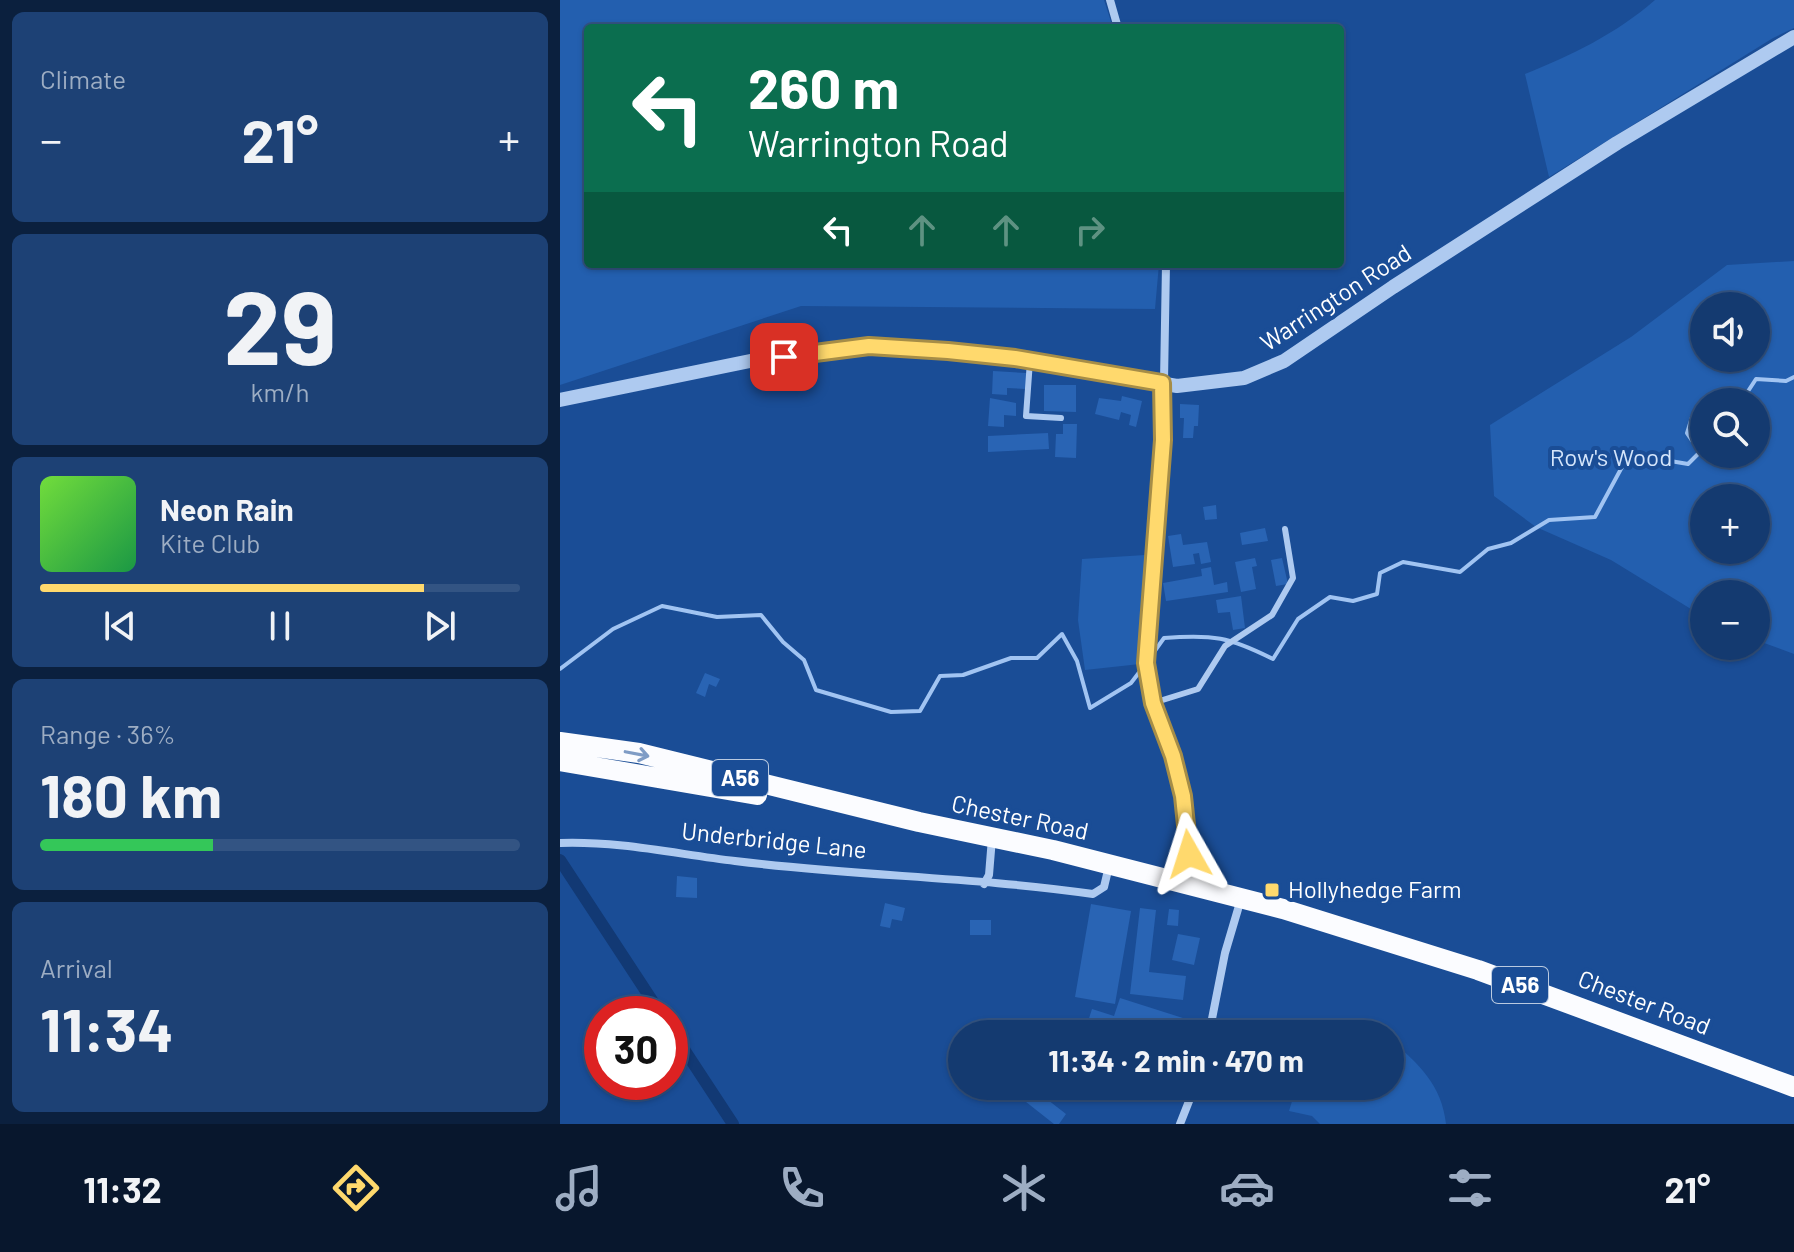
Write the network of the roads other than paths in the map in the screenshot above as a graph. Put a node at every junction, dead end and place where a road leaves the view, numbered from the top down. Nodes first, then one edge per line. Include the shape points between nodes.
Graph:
1 (1110, 0) edge
2 (1117, 24) edge
3 (1794, 37) edge
4 (1166, 268) edge
5 (1030, 361) junction
6 (1162, 383) junction
7 (560, 400) edge
8 (1061, 418) dead end
9 (1285, 529) dead end
10 (1153, 703) junction
11 (560, 742) edge
12 (560, 761) edge
13 (919, 822) junction
14 (992, 838) junction
15 (560, 843) edge
16 (1110, 864) junction
17 (1183, 883) junction
18 (984, 884) junction
19 (1241, 898) junction
20 (1212, 1020) edge
21 (1794, 1087) edge
22 (1189, 1100) edge
23 (1180, 1124) edge

1 - 2 street
3 - 6 street, Warrington Road via 1617,143 1270,369 1217,383
4 - 6 street
5 - 6 street, Warrington Road
5 - 7 street, Warrington Road via 869,346 755,360
5 - 8 lane via 1026,416
6 - 10 street via 1163,440 1146,663
9 - 10 lane via 1293,578 1272,615 1225,646 1198,689
10 - 17 street via 1183,796 1189,854
11 -> 13 highway, Chester Road / A56 via 639,753
12 - 13 highway, Chester Road / A56
13 - 14 highway, Chester Road / A56
14 - 16 highway, Chester Road / A56
14 - 18 street
15 - 18 street, Underbridge Lane via 653,847 735,861
16 - 17 highway, Chester Road / A56
16 - 18 street, Underbridge Lane via 1104,887 1093,894
17 - 19 highway, Chester Road / A56
19 - 20 street
19 - 21 highway, Chester Road / A56 via 1478,970
22 - 23 street

